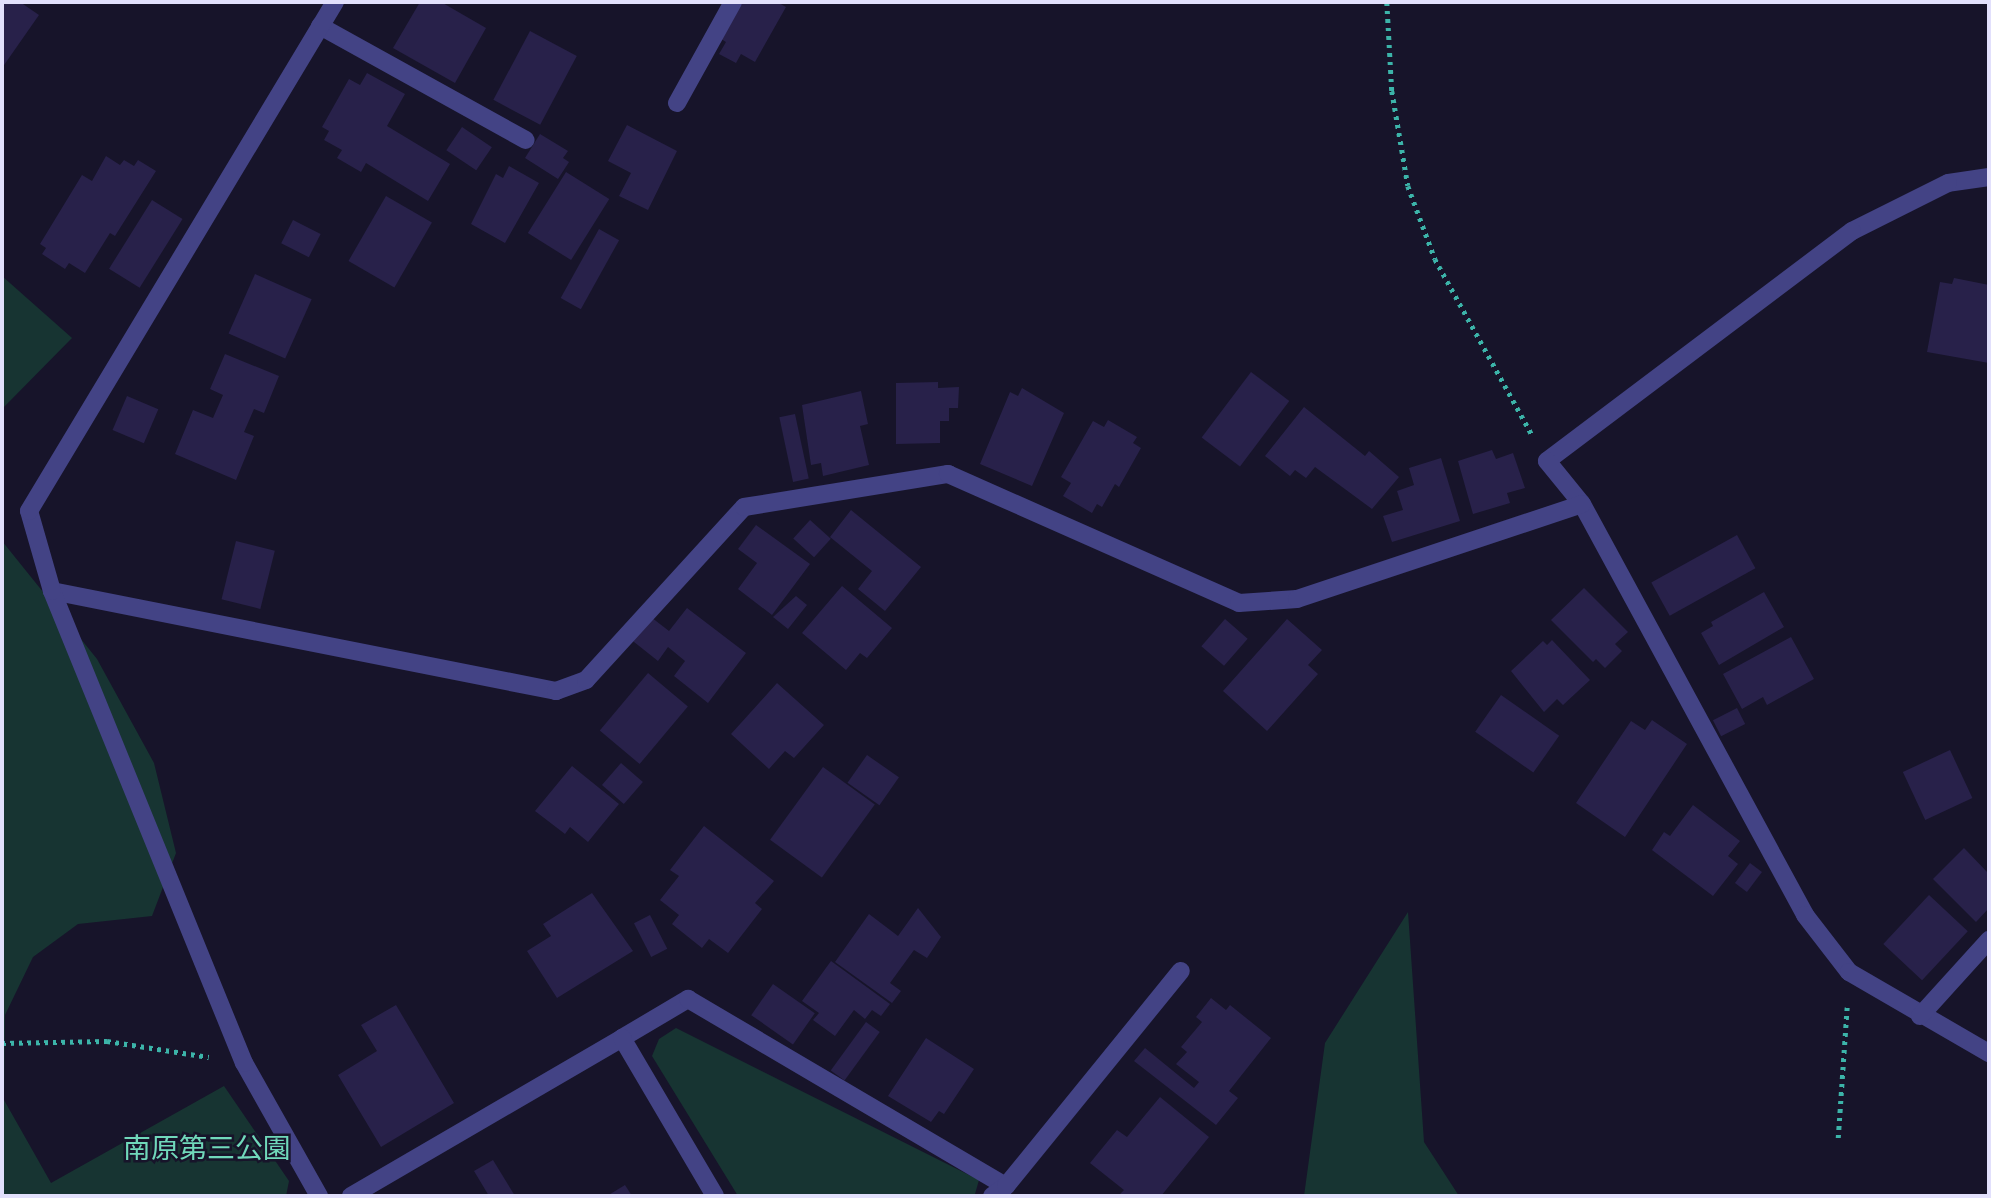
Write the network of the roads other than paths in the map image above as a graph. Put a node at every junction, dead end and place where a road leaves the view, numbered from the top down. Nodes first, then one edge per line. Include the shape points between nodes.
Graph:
1 (335, 2) edge
2 (733, 2) edge
3 (320, 26) junction
4 (677, 103) dead end
5 (526, 140) dead end
6 (1989, 177) edge
7 (1582, 504) junction
8 (52, 591) junction
9 (1989, 940) edge
10 (1181, 971) dead end
11 (1920, 1016) junction
12 (622, 1038) junction
13 (1989, 1053) edge
14 (999, 1191) edge
15 (319, 1196) edge
16 (351, 1196) edge
17 (715, 1196) edge

1 - 3 street
2 - 4 street
3 - 5 street
3 - 8 street via 29,511
6 - 7 street via 1948,183 1852,231 1547,461
7 - 8 street via 1297,599 1239,603 948,474 744,507 586,680 556,691
7 - 11 street via 1805,915 1849,972
8 - 15 street via 244,1063
9 - 11 street
10 - 14 street
11 - 13 street
12 - 14 street via 688,999
12 - 16 street
12 - 17 street

